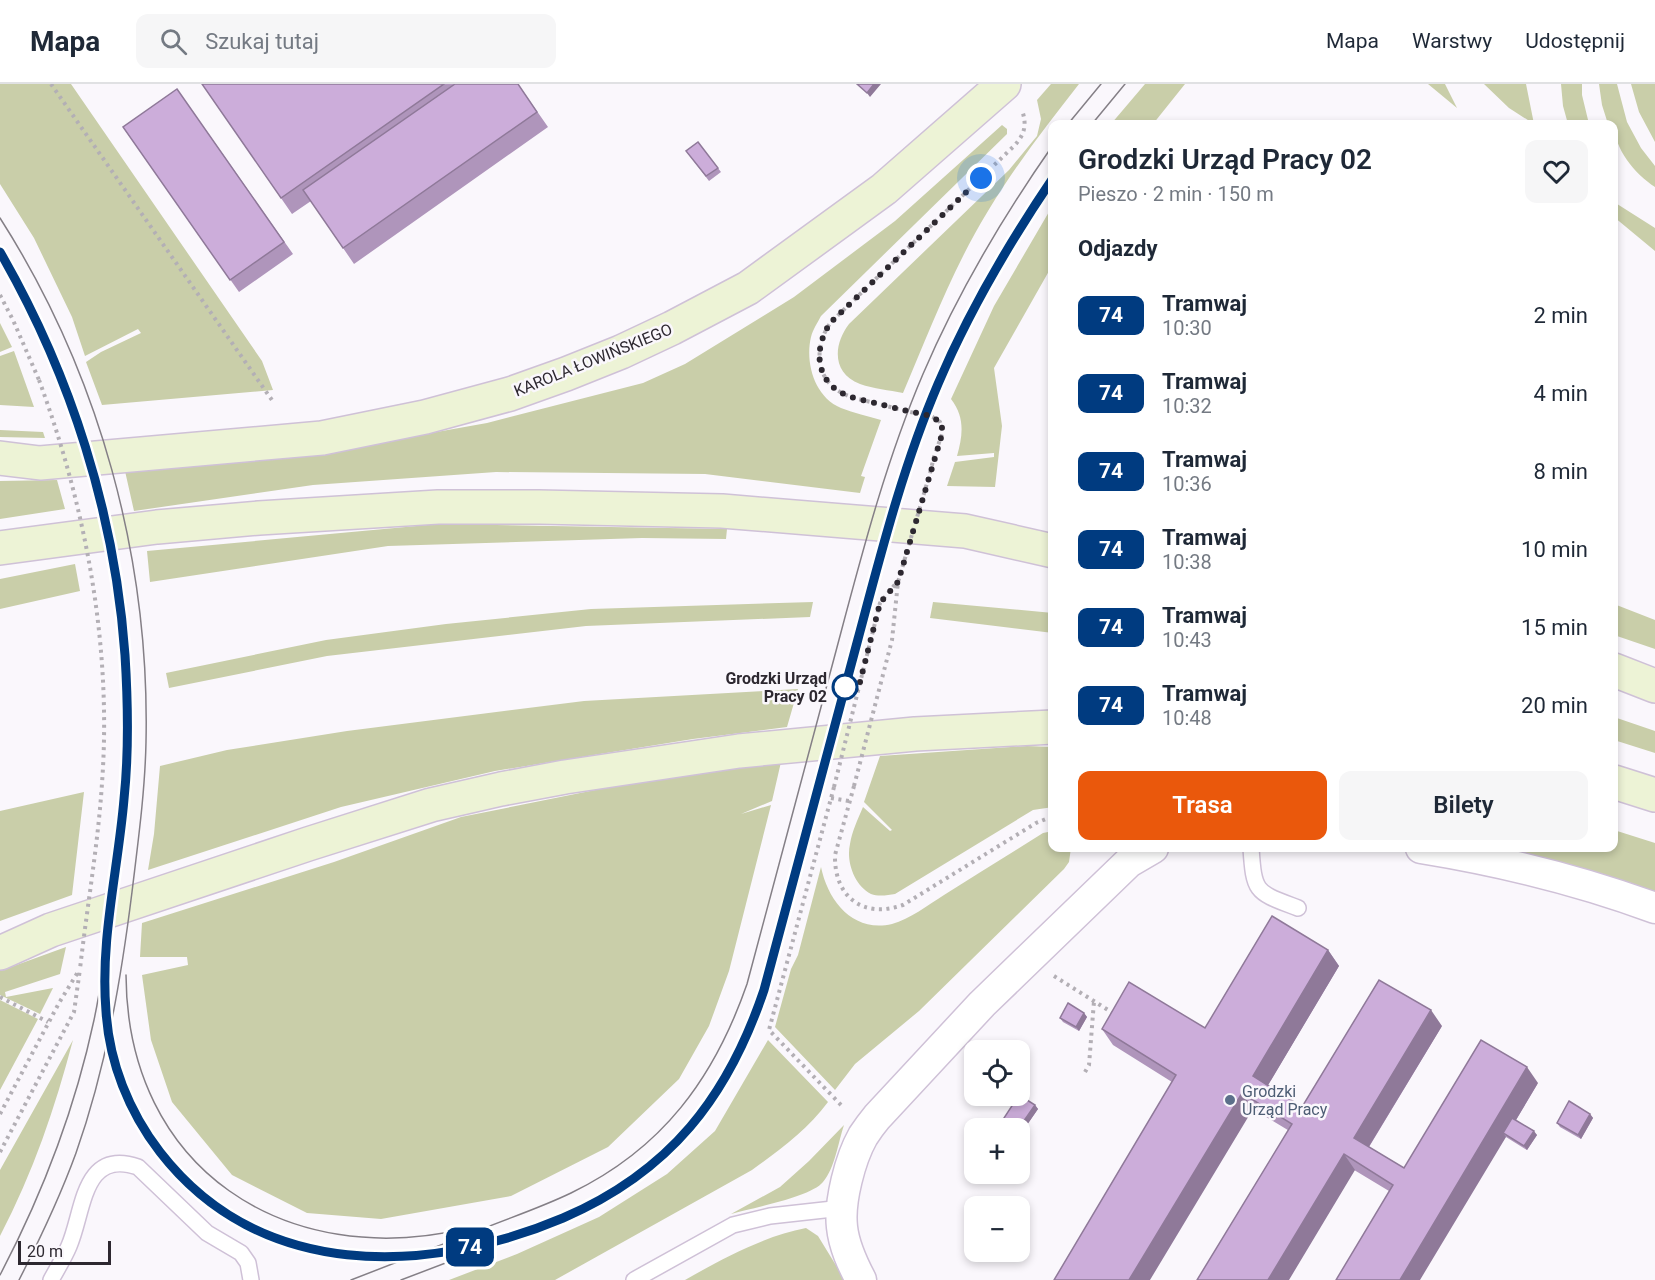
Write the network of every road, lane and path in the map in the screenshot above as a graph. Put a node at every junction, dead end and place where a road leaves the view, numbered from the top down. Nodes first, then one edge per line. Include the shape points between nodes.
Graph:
1 (51, 84) edge
2 (1005, 84) edge
3 (1014, 146) dead end
4 (0, 295) edge
5 (274, 403) dead end
6 (0, 458) edge
7 (0, 548) edge
8 (1048, 550) edge
9 (898, 582) junction
10 (1618, 672) edge
11 (1655, 686) edge
12 (1048, 727) edge
13 (1618, 783) edge
14 (1655, 795) edge
15 (831, 798) junction
16 (849, 801) junction
17 (1048, 819) edge
18 (1146, 852) edge
19 (1251, 852) edge
20 (1444, 852) edge
21 (1299, 908) dead end
22 (1655, 908) edge
23 (51, 930) junction
24 (0, 942) edge
25 (0, 953) edge
26 (80, 969) junction
27 (1052, 974) dead end
28 (0, 997) edge
29 (1094, 1001) junction
30 (1118, 1017) edge
31 (48, 1022) junction
32 (1085, 1072) dead end
33 (842, 1105) dead end
34 (0, 1114) edge
35 (0, 1152) edge
36 (843, 1208) junction
37 (51, 1280) edge
38 (251, 1280) edge
39 (634, 1280) edge
40 (861, 1280) edge

1 - 5 path
2 - 6 main road, KAROLA ŁOWIŃSKIEGO via 884,189 748,288 672,328 566,374 425,417 322,438 40,463
3 - 9 path, bridge via 831,322 821,337 820,364 836,389 851,397 931,416 940,422 943,431
4 - 26 path, bridge via 14,320 59,435 94,588 103,694 102,783
7 - 8 main road via 157,527 281,516 438,507 539,507 722,511 965,531
9 - 15 path, bridge via 880,603
9 - 16 path, bridge via 892,640
10 - 11 main road
12 - 23 main road via 915,734 739,751 501,789 420,809
13 - 14 main road
15 - 16 path
15 - 33 path via 769,1030
16 - 17 path via 835,855 837,879 843,891 860,906 881,910 903,905
18 - 36 street via 1129,862 982,1004 877,1117 855,1154
19 - 21 lane via 1252,871 1260,891
20 - 22 street via 1573,880
23 - 24 main road
23 - 25 main road
26 - 31 path
26 - 35 path via 75,1012
27 - 29 path
28 - 31 path
29 - 30 path
29 - 32 path via 1089,1065
31 - 34 path
36 - 39 lane via 770,1216 733,1225
36 - 40 street via 844,1239
37 - 38 lane via 69,1246 89,1183 95,1173 115,1163 138,1167 207,1233 242,1253

